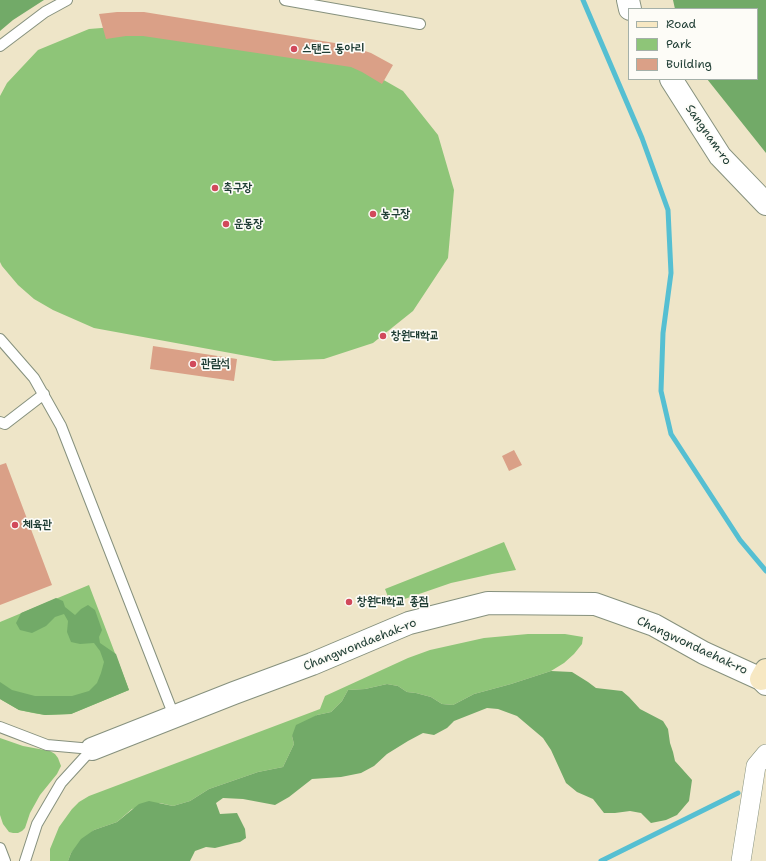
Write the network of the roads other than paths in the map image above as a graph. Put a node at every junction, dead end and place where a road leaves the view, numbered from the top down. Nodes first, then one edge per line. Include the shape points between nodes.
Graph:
1 (67, 0) edge
2 (285, 0) edge
3 (420, 24) dead end
4 (0, 46) edge
5 (672, 80) edge
6 (766, 204) edge
7 (0, 339) edge
8 (44, 394) junction
9 (0, 422) edge
10 (764, 678) edge
11 (174, 716) junction
12 (0, 727) edge
13 (92, 749) junction
14 (766, 754) edge
15 (0, 848) edge
16 (5, 861) edge
17 (25, 861) edge
18 (741, 861) edge

1 - 4 lane
2 - 3 lane
5 - 6 street, Sangnam-ro via 720,156
7 - 8 lane via 34,378
8 - 9 lane via 5,424
8 - 11 lane via 61,426
10 - 11 street, Changwondaehak-ro via 704,653 654,625 595,604 488,603 409,623 312,664
11 - 13 street, Changwondaehak-ro
12 - 13 lane via 48,745
13 - 17 lane via 61,783 36,824
14 - 18 street via 756,766
15 - 16 lane

